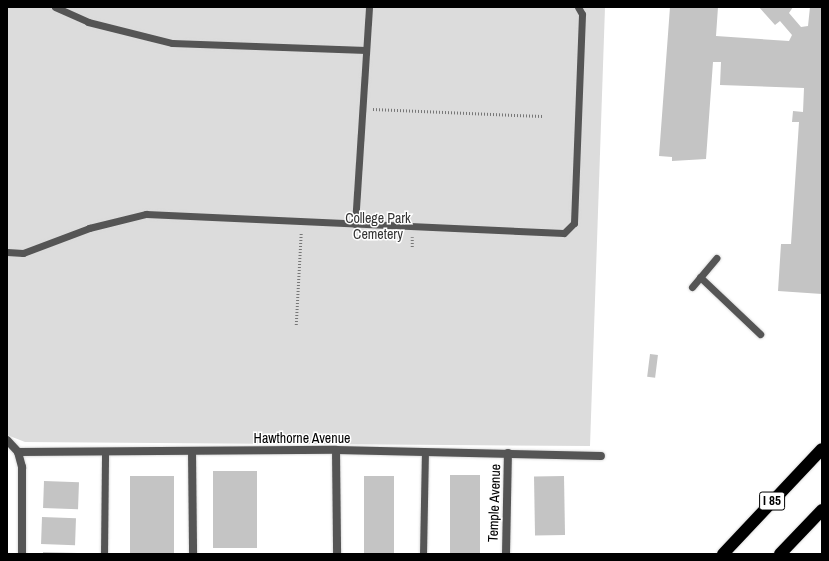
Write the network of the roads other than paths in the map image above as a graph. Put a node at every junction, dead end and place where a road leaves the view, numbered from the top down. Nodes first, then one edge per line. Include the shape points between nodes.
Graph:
1 (55, 7) edge
2 (369, 7) edge
3 (578, 7) edge
4 (366, 50) junction
5 (355, 224) junction
6 (7, 252) edge
7 (716, 258) dead end
8 (700, 277) junction
9 (692, 287) dead end
10 (760, 334) dead end
11 (7, 440) edge
12 (822, 449) edge
13 (336, 450) junction
14 (192, 451) junction
15 (18, 452) junction
16 (105, 452) junction
17 (425, 452) junction
18 (508, 453) junction
19 (601, 456) dead end
20 (822, 510) edge
21 (22, 554) edge
22 (104, 554) edge
23 (193, 554) edge
24 (338, 554) edge
25 (423, 554) edge
26 (506, 554) edge
27 (723, 554) edge
28 (780, 554) edge

1 - 4 lane via 88,22 172,43
2 - 4 lane
3 - 5 lane via 582,14 572,229 564,233
4 - 5 lane
5 - 6 lane via 146,214 89,228 23,253
7 - 8 lane
8 - 9 lane
8 - 10 lane
11 - 15 street
12 - 27 highway, I 85
13 - 14 street, Hawthorne Avenue
13 - 17 street, Hawthorne Avenue
13 - 24 street
14 - 16 street, Hawthorne Avenue
14 - 23 street
15 - 16 street, Hawthorne Avenue
15 - 21 street via 22,467
16 - 22 lane
17 - 18 street, Hawthorne Avenue
17 - 25 lane
18 - 19 street, Hawthorne Avenue
18 - 26 street, Temple Avenue
20 - 28 highway

